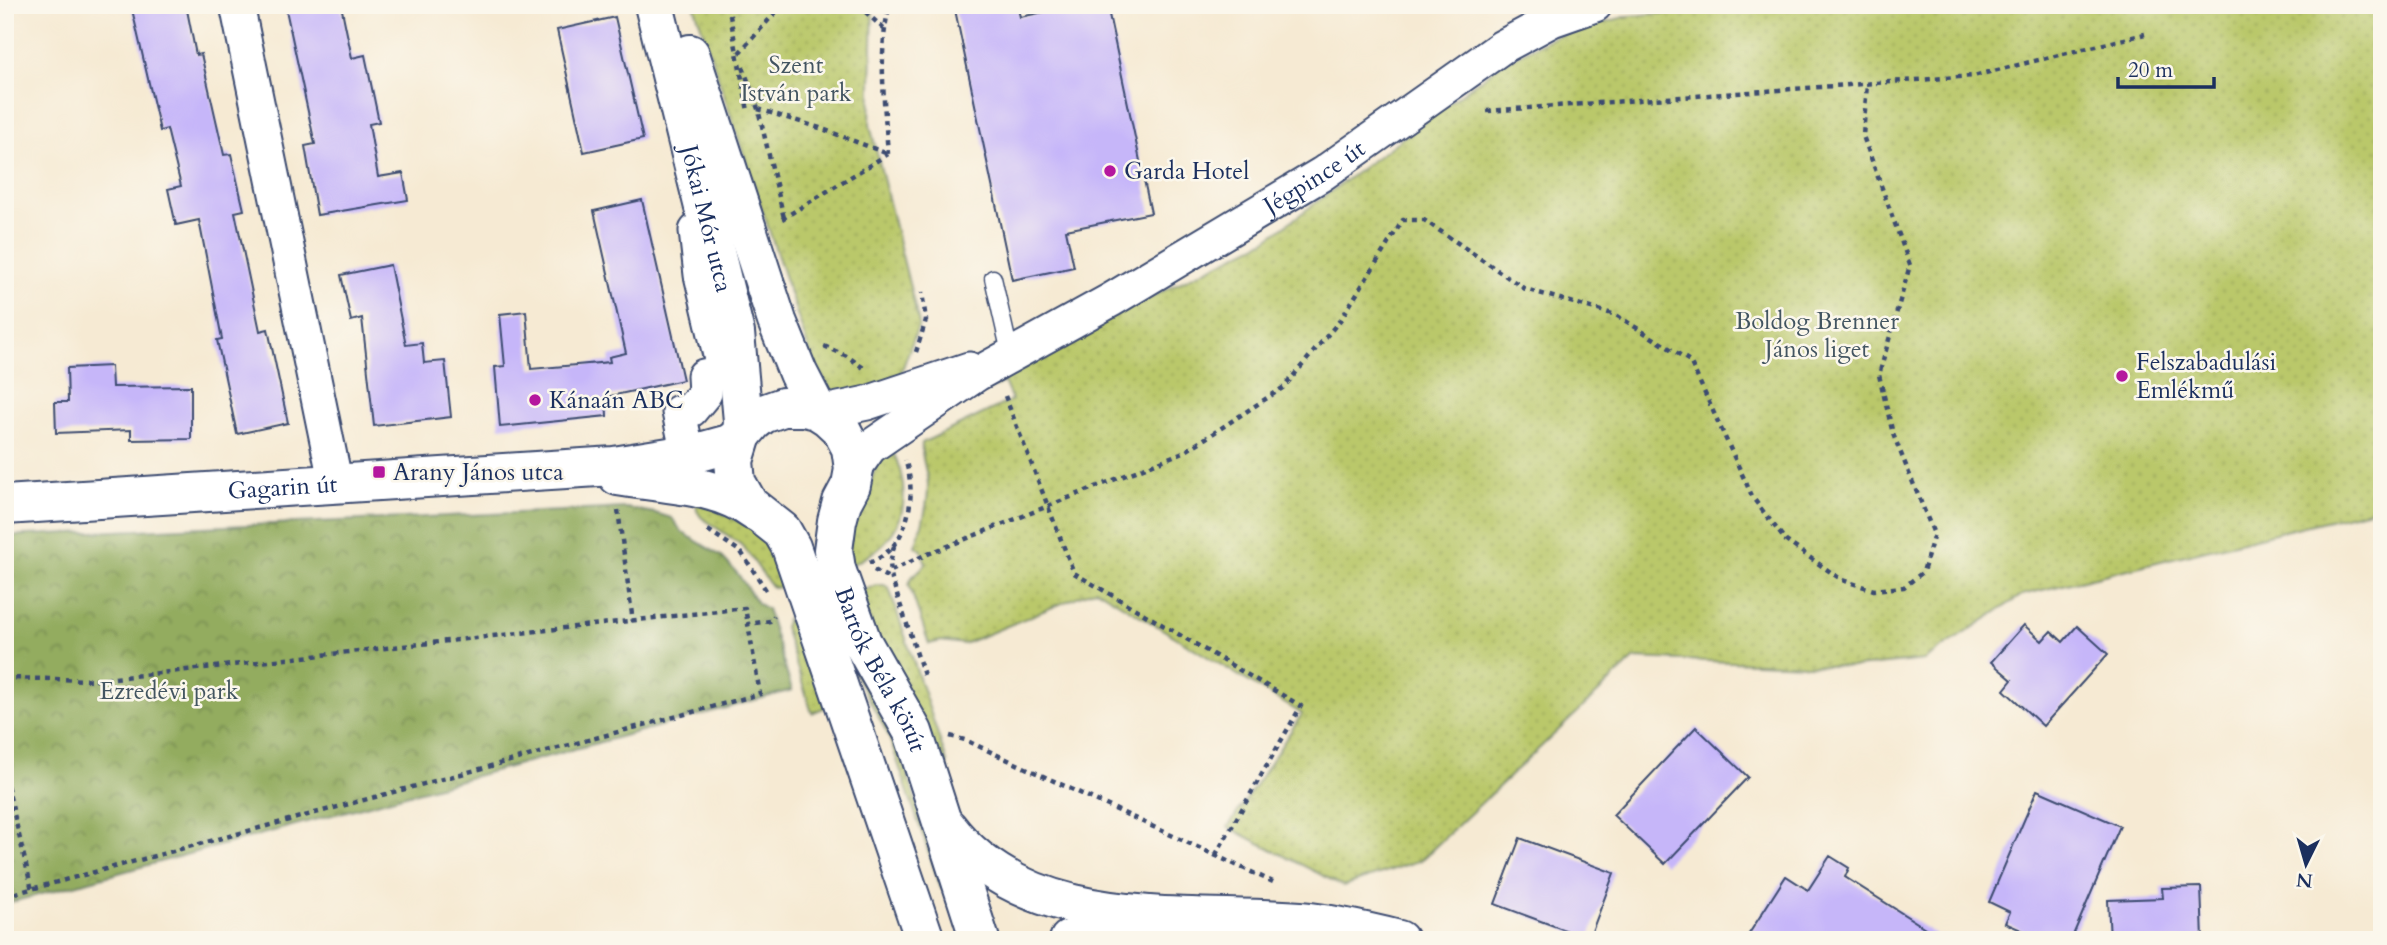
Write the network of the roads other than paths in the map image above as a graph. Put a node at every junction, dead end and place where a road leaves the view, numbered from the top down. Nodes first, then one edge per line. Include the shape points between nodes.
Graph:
1 (237, 5) edge
2 (654, 5) edge
3 (674, 5) edge
4 (1589, 6) edge
5 (688, 145) junction
6 (993, 278) dead end
7 (1020, 348) junction
8 (817, 411) junction
9 (742, 435) junction
10 (684, 436) dead end
11 (561, 471) junction
12 (336, 485) junction
13 (848, 489) junction
14 (5, 505) edge
15 (762, 516) junction
16 (941, 816) junction
17 (1153, 916) junction
18 (1312, 931) edge
19 (925, 940) edge
20 (980, 940) edge
21 (1069, 940) edge
22 (1399, 940) edge

1 - 12 street
2 - 5 street, Jókai Mór utca
3 - 8 street, Jókai Mór utca via 777,321
4 - 7 street, Jégpince út via 1502,47 1322,174 1111,300
5 - 9 street, Jókai Mór utca via 735,333
5 - 10 street via 699,262 724,373 704,376 705,393 691,410 679,412
6 - 7 lane
7 - 8 street, Jégpince út via 879,399
7 - 13 street, Jégpince út via 882,438 864,453
8 - 9 street, Gagarin út via 793,406 775,409
8 - 13 street, Bartók Béla körút via 846,436 853,461
9 - 11 street, Gagarin út via 700,452
9 - 15 street, Bartók Béla körút via 734,456 735,477 744,500
11 - 12 street, Gagarin út
11 - 15 street, Gagarin út via 701,488 740,501
12 - 14 street, Gagarin út
13 - 15 street via 830,513 811,523 791,526
13 - 16 street, Bartók Béla körút via 834,540 836,569 862,642 913,732
15 - 19 street, Bartók Béla körút via 782,531 791,547
16 - 17 street via 970,852 1026,890 1073,904
16 - 20 street, Bartók Béla körút
17 - 18 street
17 - 21 street
18 - 22 street

